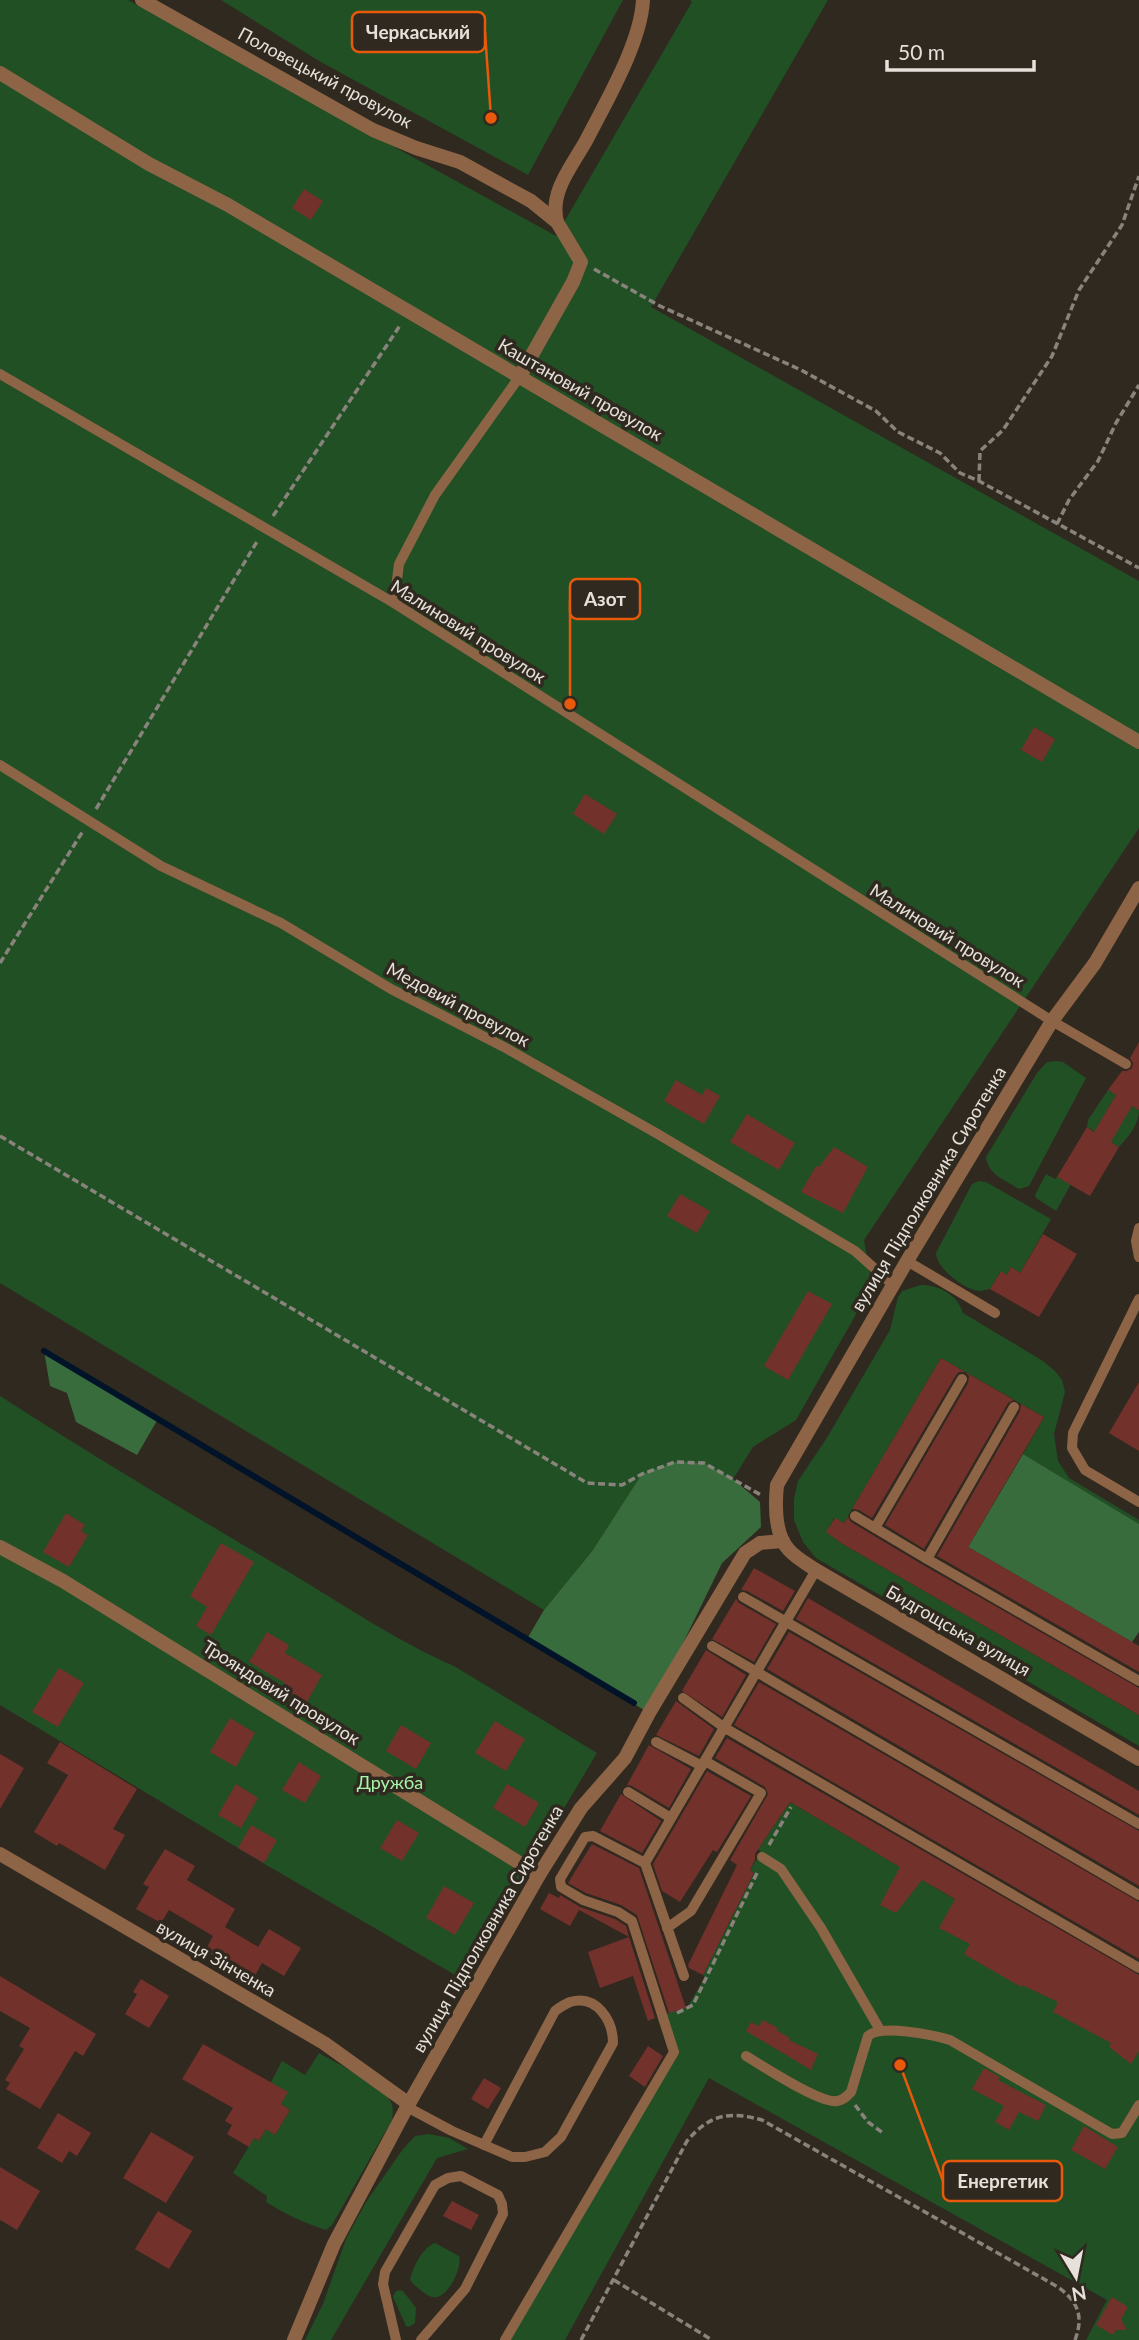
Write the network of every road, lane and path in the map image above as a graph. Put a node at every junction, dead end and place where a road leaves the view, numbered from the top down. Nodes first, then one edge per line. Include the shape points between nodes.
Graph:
1 (142, 0) edge
2 (643, 0) edge
3 (0, 73) edge
4 (1139, 176) edge
5 (557, 222) junction
6 (581, 262) junction
7 (409, 313) junction
8 (0, 374) edge
9 (520, 376) junction
10 (1139, 385) edge
11 (979, 481) junction
12 (1057, 525) junction
13 (264, 529) junction
14 (1139, 568) edge
15 (394, 603) junction
16 (1139, 742) edge
17 (0, 765) edge
18 (89, 821) junction
19 (1139, 888) edge
20 (0, 962) edge
21 (1052, 1021) junction
22 (1126, 1064) dead end
23 (0, 1136) edge
24 (1139, 1228) edge
25 (1139, 1257) edge
26 (907, 1261) junction
27 (893, 1285) junction
28 (1139, 1299) edge
29 (995, 1313) dead end
30 (962, 1378) dead end
31 (1014, 1407) dead end
32 (1139, 1502) edge
33 (775, 1503) junction
34 (855, 1516) dead end
35 (875, 1528) junction
36 (783, 1541) junction
37 (0, 1547) edge
38 (927, 1559) junction
39 (816, 1570) junction
40 (743, 1597) dead end
41 (785, 1621) junction
42 (712, 1646) dead end
43 (757, 1673) junction
44 (1139, 1681) edge
45 (683, 1698) dead end
46 (725, 1728) junction
47 (656, 1742) dead end
48 (1139, 1759) edge
49 (704, 1764) junction
50 (628, 1792) dead end
51 (791, 1807) dead end
52 (671, 1818) junction
53 (1139, 1824) edge
54 (0, 1854) edge
55 (762, 1857) junction
56 (645, 1863) junction
57 (539, 1875) junction
58 (1139, 1895) edge
59 (667, 1928) junction
60 (1139, 1968) edge
61 (684, 1976) dead end
62 (665, 2018) junction
63 (880, 2030) junction
64 (746, 2056) dead end
65 (851, 2092) junction
66 (408, 2105) junction
67 (1139, 2105) edge
68 (883, 2133) dead end
69 (484, 2145) junction
70 (614, 2280) junction
71 (294, 2340) edge
72 (396, 2340) edge
73 (421, 2340) edge
74 (506, 2340) edge
75 (581, 2340) edge
76 (712, 2340) edge
77 (1075, 2340) edge

1 - 5 street, Половецький провулок via 373,130 489,177
2 - 5 street via 637,37 558,190 554,203
3 - 7 street, Каштановий провулок
4 - 11 path via 1122,225 1079,290 1052,356 1003,430 979,451
5 - 6 street, Половецький провулок
6 - 9 street
6 - 11 path via 660,306 802,370 876,411 898,432 940,453 960,473
7 - 9 street, Каштановий провулок
7 - 13 path
8 - 13 lane, Малиновий провулок
9 - 15 lane via 435,495 399,564
9 - 16 street, Каштановий провулок
10 - 12 path
11 - 12 path
12 - 14 path
13 - 15 lane, Малиновий провулок
13 - 18 path
15 - 21 lane, Малиновий провулок
17 - 18 lane, Медовий провулок
18 - 20 path
18 - 27 lane, Медовий провулок via 161,866 281,923 391,989 656,1133 855,1251
19 - 21 street, вулиця Підполковника Сиротенка via 1095,963
21 - 22 lane, Малиновий провулок
21 - 26 street, вулиця Підполковника Сиротенка
23 - 33 path via 587,1483 622,1485 674,1462 704,1463
24 - 25 lane
26 - 27 street, вулиця Підполковника Сиротенка
26 - 29 lane
27 - 33 street, вулиця Підполковника Сиротенка via 777,1485
28 - 32 lane via 1073,1433 1072,1448 1085,1470
30 - 35 lane
31 - 38 lane
33 - 36 street, вулиця Підполковника Сиротенка
34 - 35 lane
35 - 38 lane
36 - 39 street, Бидгощська вулиця
36 - 57 street, вулиця Підполковника Сиротенка via 760,1544 745,1553 625,1758 582,1808
37 - 57 street, Трояндовий провулок via 63,1581
38 - 44 lane
39 - 41 lane
39 - 48 street, Бидгощська вулиця
40 - 41 lane
41 - 43 lane
41 - 53 lane
42 - 43 lane
43 - 46 lane
43 - 58 lane
45 - 46 lane
46 - 49 lane
46 - 60 lane
47 - 49 lane
49 - 52 lane
49 - 59 lane via 761,1793 691,1910
50 - 52 lane
51 - 55 path
52 - 56 lane
54 - 66 street, вулиця Зінченка via 324,2043
55 - 62 path via 693,2005
55 - 63 lane via 781,1868
56 - 59 lane
56 - 62 lane via 593,1836 585,1837 560,1879 561,1887 632,1921
57 - 66 street, вулиця Підполковника Сиротенка
59 - 61 lane
62 - 74 lane via 674,2052
63 - 65 lane via 869,2036
63 - 67 lane via 950,2040 1112,2134 1122,2133
64 - 65 lane via 827,2101 839,2101
65 - 68 path via 859,2111
66 - 69 lane
66 - 71 street, вулиця Підполковника Сиротенка via 334,2244
69 - 69 lane via 524,2157 545,2152 561,2137 613,2043 607,2015 584,2001 570,2002 555,2011
70 - 75 path
70 - 76 path
70 - 77 path via 687,2141 713,2119 744,2115 762,2120 1058,2287 1076,2304 1080,2315
72 - 73 lane via 383,2284 385,2272 435,2185 461,2176 498,2195 503,2214 465,2289

